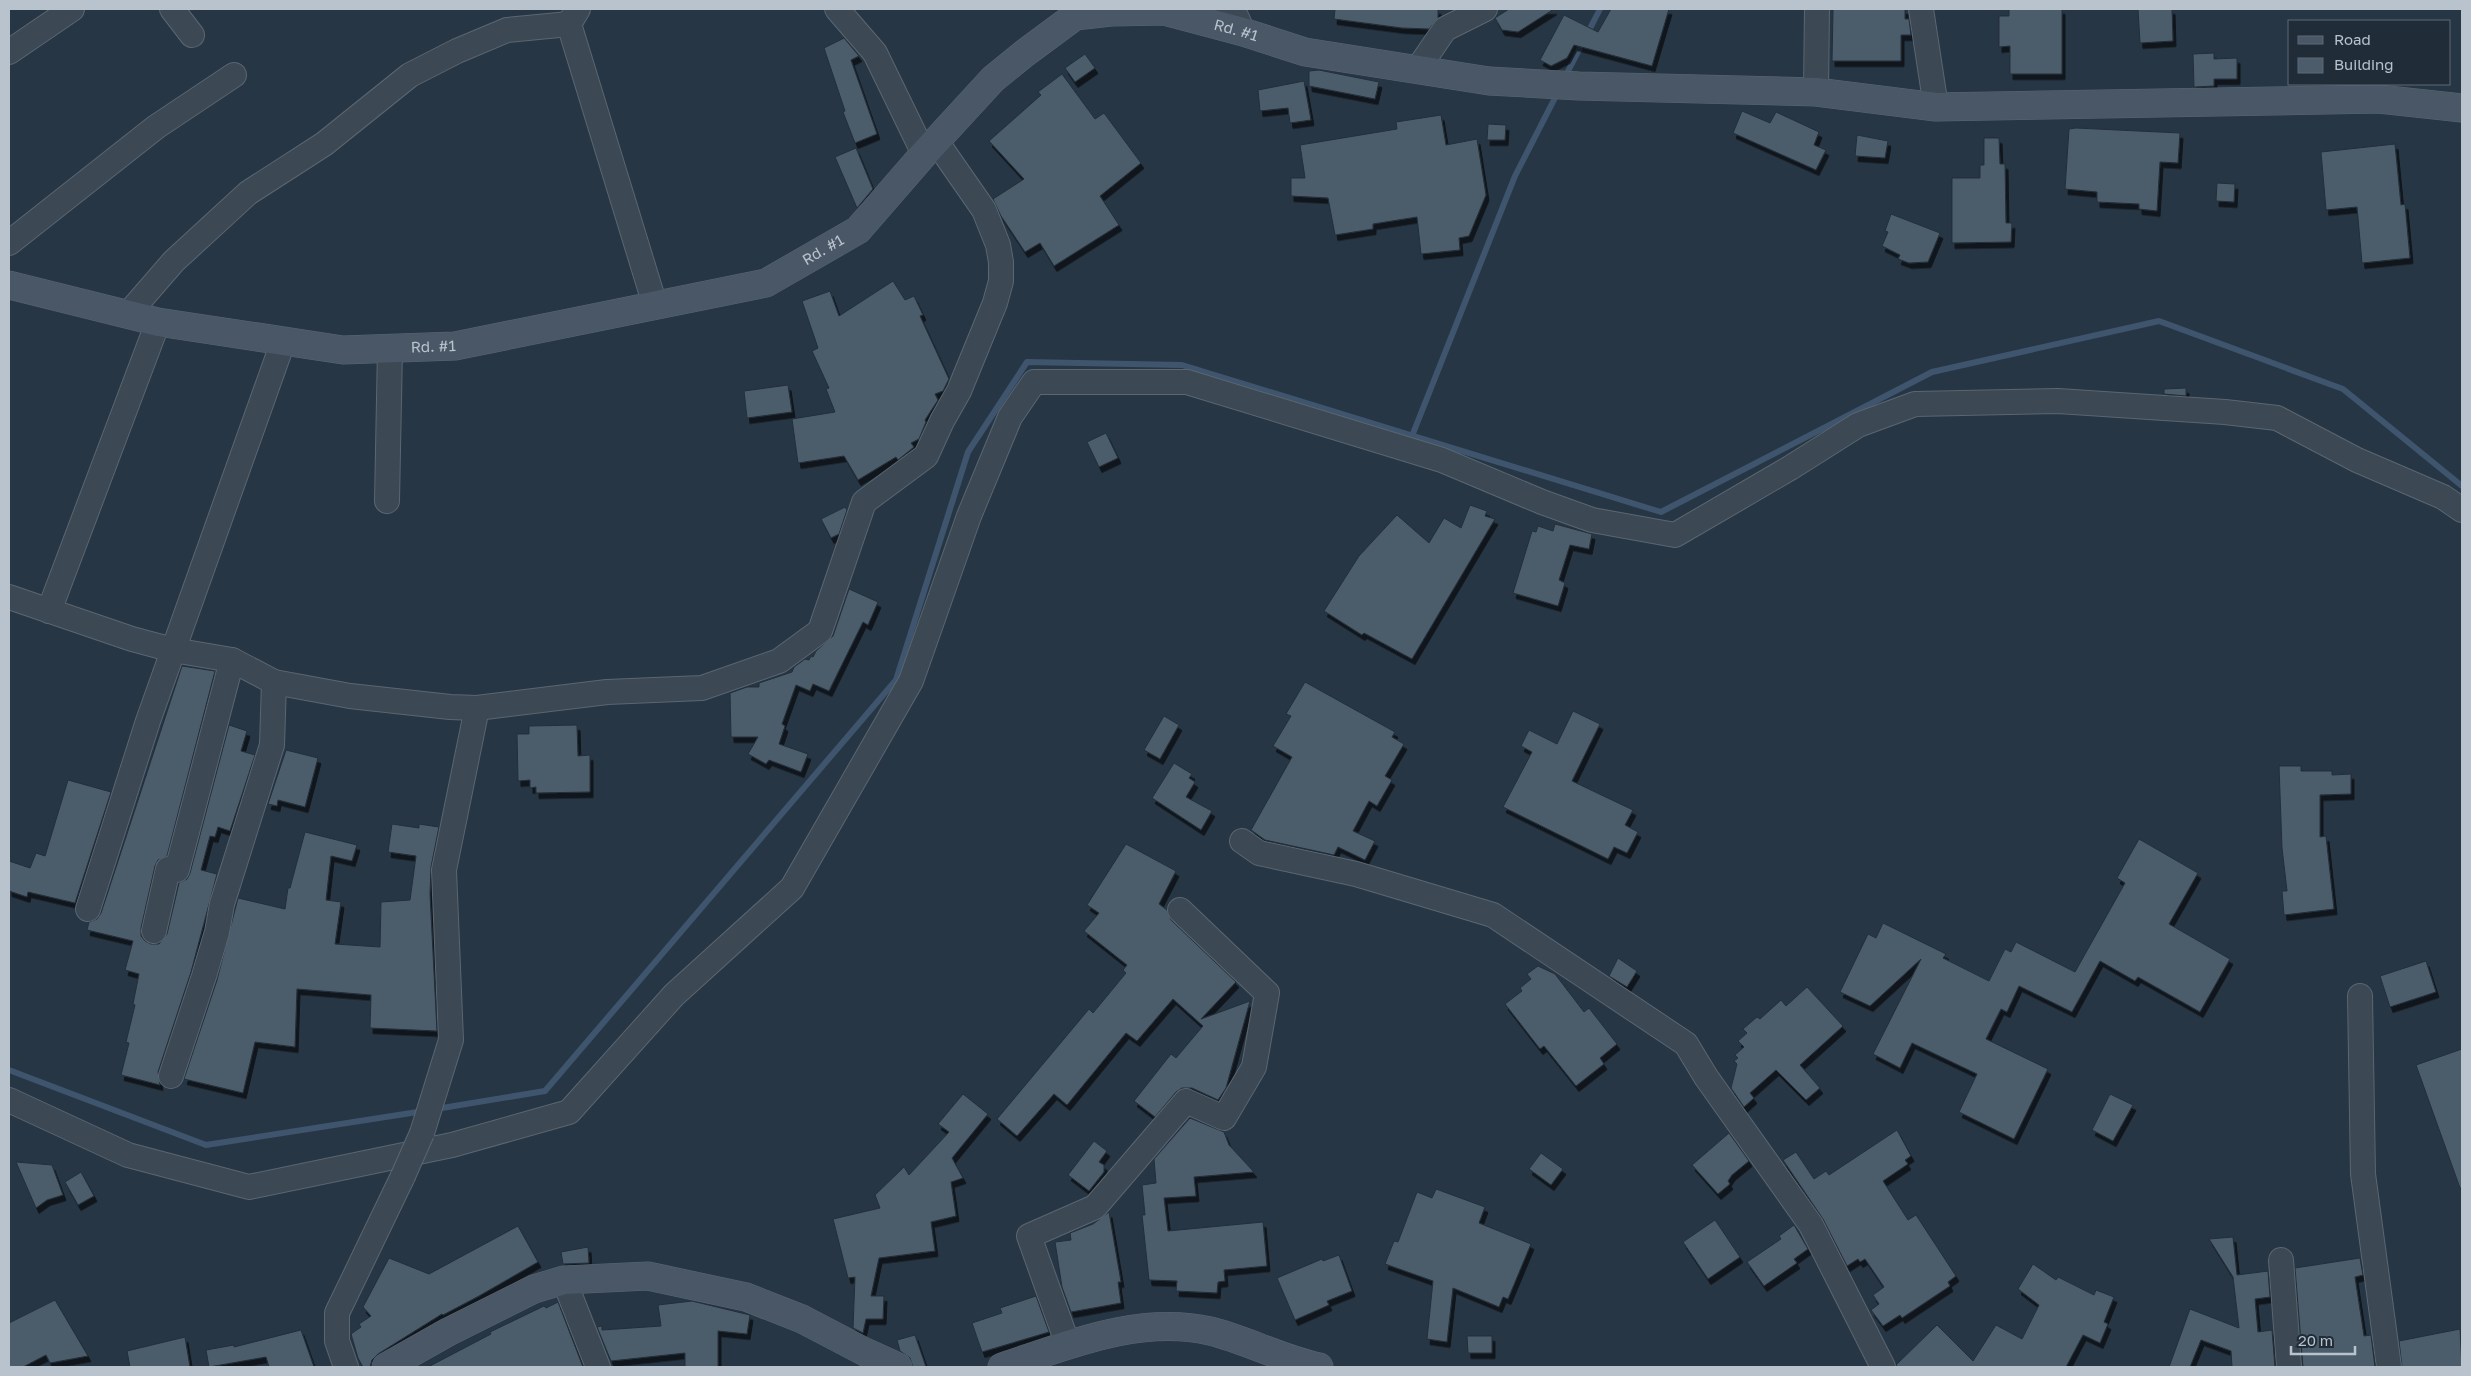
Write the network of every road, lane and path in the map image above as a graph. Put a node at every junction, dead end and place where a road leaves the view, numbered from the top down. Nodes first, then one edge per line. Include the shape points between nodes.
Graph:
1 (72, 9) edge
2 (172, 9) edge
3 (837, 9) edge
4 (1224, 9) edge
5 (1485, 9) edge
6 (1817, 9) edge
7 (1921, 9) edge
8 (573, 16) edge
9 (1243, 32) junction
10 (192, 35) dead end
11 (9, 52) edge
12 (1417, 70) junction
13 (234, 75) dead end
14 (1816, 92) junction
15 (1936, 107) junction
16 (2462, 108) edge
17 (930, 148) junction
18 (9, 243) edge
19 (9, 285) edge
20 (655, 305) junction
21 (128, 314) junction
22 (158, 322) junction
23 (283, 342) junction
24 (390, 348) junction
25 (387, 501) dead end
26 (2462, 510) edge
27 (9, 597) edge
28 (49, 611) junction
29 (173, 650) junction
30 (232, 660) junction
31 (274, 682) junction
32 (477, 708) junction
33 (1242, 841) dead end
34 (88, 909) dead end
35 (1180, 910) dead end
36 (154, 931) dead end
37 (2360, 996) dead end
38 (171, 1076) dead end
39 (9, 1100) edge
40 (2281, 1260) dead end
41 (564, 1280) junction
42 (1068, 1345) junction
43 (346, 1367) edge
44 (386, 1367) edge
45 (598, 1367) edge
46 (898, 1367) edge
47 (1002, 1367) edge
48 (1319, 1367) edge
49 (1883, 1367) edge
50 (2289, 1367) edge
51 (2389, 1367) edge

1 - 11 street
2 - 10 street
3 - 17 street via 875,53
4 - 9 street via 1237,18
5 - 12 street via 1445,29
6 - 14 street
7 - 15 street
8 - 20 street
8 - 21 street via 507,30 410,75 324,144 248,193 174,261
9 - 12 main road, Rd. #1 via 1304,52
9 - 17 main road, Rd. #1 via 1164,11 1075,16 993,79
12 - 14 main road, Rd. #1 via 1489,81 1568,86
13 - 18 street via 156,128
14 - 15 main road, Rd. #1
15 - 16 main road, Rd. #1 via 2380,99
17 - 20 main road, Rd. #1 via 858,230 766,283
17 - 32 street via 984,210 998,245 1001,281 959,391 926,456 864,502 820,631 779,661 702,688 607,692
19 - 21 main road, Rd. #1
20 - 24 main road, Rd. #1 via 455,346
21 - 22 main road, Rd. #1
22 - 23 main road, Rd. #1
22 - 28 street
23 - 24 main road, Rd. #1 via 343,350
23 - 29 street
24 - 25 street
26 - 39 street via 2443,497 2357,460 2277,418 2058,401 1915,404 1858,425 1675,535 1592,520 1442,460 1186,382 1034,382 1010,417 969,516 911,681 792,888 674,995 568,1112 452,1145 249,1187 128,1155
27 - 28 street
28 - 29 street
29 - 30 street
29 - 34 street
30 - 31 street
30 - 36 street via 177,870 168,869
31 - 32 street via 350,696
31 - 38 street via 272,745
32 - 43 street, bridge via 444,870 451,1040 423,1129 337,1313 337,1342
33 - 49 street via 1259,854 1356,874 1493,915 1686,1044 1811,1225
35 - 42 street via 1268,993 1254,1068 1224,1118 1186,1101 1095,1207 1029,1236
37 - 51 street via 2363,1174
40 - 50 street
41 - 44 main road via 526,1294 448,1332
41 - 45 street
41 - 46 main road via 648,1276 746,1297 802,1319
42 - 47 main road
42 - 48 main road via 1138,1328 1179,1325 1212,1332

